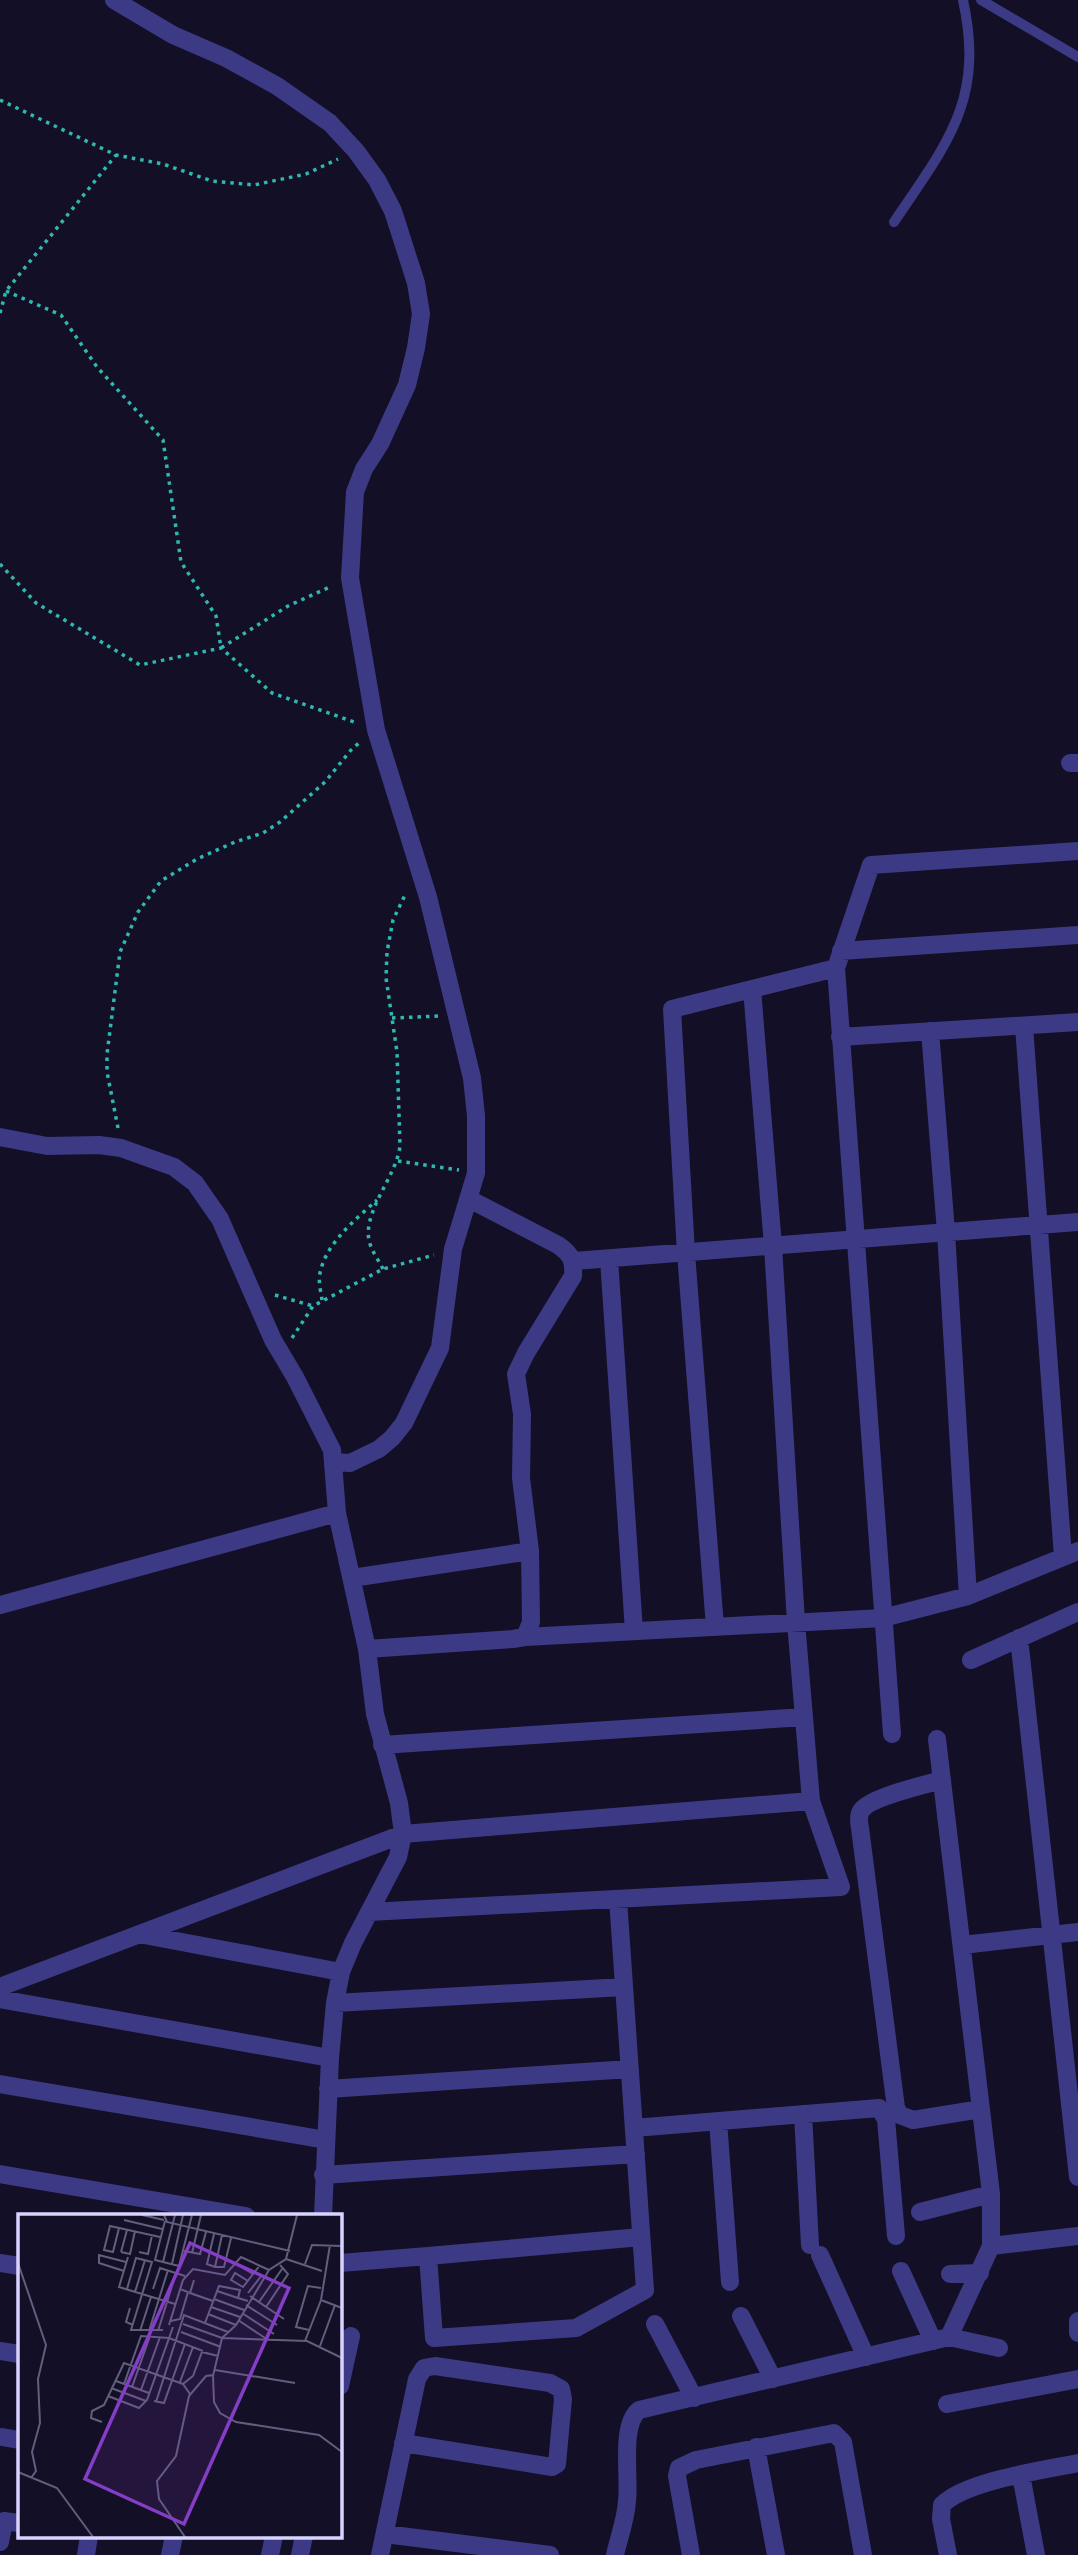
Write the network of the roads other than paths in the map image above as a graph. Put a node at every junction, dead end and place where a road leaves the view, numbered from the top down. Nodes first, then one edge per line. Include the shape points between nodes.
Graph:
1 (114, 0) edge
2 (963, 0) edge
3 (981, 0) edge
4 (1078, 57) edge
5 (894, 222) dead end
6 (1078, 851) edge
7 (1078, 935) edge
8 (839, 959) junction
9 (752, 989) junction
10 (1078, 1022) edge
11 (1024, 1026) junction
12 (930, 1031) junction
13 (840, 1037) junction
14 (0, 1138) edge
15 (469, 1199) junction
16 (1078, 1222) edge
17 (1037, 1225) junction
18 (946, 1232) junction
19 (854, 1240) junction
20 (772, 1246) junction
21 (686, 1252) junction
22 (608, 1259) junction
23 (574, 1261) junction
24 (333, 1462) junction
25 (337, 1513) junction
26 (530, 1550) junction
27 (1070, 1554) edge
28 (352, 1578) junction
29 (968, 1595) junction
30 (0, 1605) edge
31 (1078, 1612) edge
32 (883, 1618) junction
33 (796, 1622) junction
34 (715, 1626) junction
35 (634, 1631) junction
36 (525, 1637) junction
37 (1019, 1638) junction
38 (367, 1649) junction
39 (971, 1660) dead end
40 (804, 1717) junction
41 (892, 1734) dead end
42 (937, 1739) dead end
43 (382, 1745) junction
44 (942, 1780) junction
45 (811, 1801) junction
46 (404, 1834) junction
47 (618, 1899) junction
48 (369, 1912) junction
49 (1078, 1932) edge
50 (139, 1934) junction
51 (1052, 1935) junction
52 (962, 1945) junction
53 (341, 1972) junction
54 (0, 1987) edge
55 (624, 1987) junction
56 (0, 1999) edge
57 (335, 2003) junction
58 (330, 2058) junction
59 (630, 2069) junction
60 (0, 2084) edge
61 (328, 2089) junction
62 (981, 2109) junction
63 (803, 2114) junction
64 (719, 2121) junction
65 (634, 2128) junction
66 (326, 2140) junction
67 (636, 2154) junction
68 (0, 2174) edge
69 (323, 2175) junction
70 (1078, 2177) edge
71 (991, 2194) junction
72 (920, 2213) dead end
73 (234, 2214) edge
74 (323, 2214) edge
75 (896, 2236) dead end
76 (1078, 2236) edge
77 (641, 2237) junction
78 (991, 2246) junction
79 (428, 2256) junction
80 (0, 2263) edge
81 (341, 2263) edge
82 (18, 2266) edge
83 (901, 2271) dead end
84 (979, 2273) junction
85 (950, 2274) dead end
86 (730, 2282) dead end
87 (741, 2316) dead end
88 (1078, 2321) edge
89 (655, 2324) dead end
90 (1078, 2333) edge
91 (351, 2336) dead end
92 (941, 2339) junction
93 (999, 2348) dead end
94 (0, 2351) edge
95 (18, 2354) edge
96 (866, 2357) junction
97 (773, 2379) junction
98 (1078, 2379) edge
99 (341, 2381) edge
100 (694, 2398) junction
101 (947, 2404) dead end
102 (403, 2443) junction
103 (756, 2447) junction
104 (1078, 2463) edge
105 (1021, 2475) junction
106 (18, 2524) edge
107 (385, 2533) junction
108 (0, 2542) edge
109 (380, 2555) edge
110 (550, 2555) edge
111 (615, 2555) edge
112 (691, 2555) edge
113 (776, 2555) edge
114 (863, 2555) edge
115 (948, 2555) edge
116 (1036, 2555) edge

1 - 15 street via 276,86 330,123 377,180 393,212 416,283 421,314 416,348 407,385 355,492 350,578 376,730 441,944 472,1078 476,1173
2 - 5 lane via 970,61 963,105 942,150
3 - 4 lane
6 - 8 street via 872,864
7 - 8 street
8 - 9 street
8 - 13 street
9 - 20 street
9 - 21 street via 672,1009
10 - 11 street
11 - 12 street
11 - 17 street
12 - 13 street
12 - 18 street
13 - 19 street
14 - 24 street via 47,1146 121,1148 174,1167 195,1183 220,1219 272,1340 322,1427
15 - 23 street via 558,1245
15 - 24 street via 453,1249 440,1348 404,1423 379,1449 350,1462
16 - 17 street
17 - 18 street
17 - 27 street
18 - 19 street
18 - 29 street
19 - 20 street
19 - 32 street
20 - 21 street
20 - 33 street
21 - 22 street
21 - 34 street
22 - 23 street
22 - 35 street
23 - 26 street via 573,1276 516,1374
24 - 25 street
25 - 28 street
25 - 30 street
26 - 28 street
26 - 36 street via 531,1622
27 - 29 street
28 - 38 street
29 - 32 street
31 - 37 street
32 - 33 street
32 - 41 street
33 - 34 street
33 - 40 street
34 - 35 street
35 - 36 street
36 - 38 street
37 - 39 street
37 - 51 street
38 - 43 street
40 - 43 street
40 - 45 street
42 - 44 street
43 - 46 street
44 - 52 street
44 - 62 street via 867,1806 860,1814 860,1828 896,2108 913,2120
45 - 46 street
45 - 47 street via 841,1887
46 - 48 street via 398,1857
46 - 50 street
47 - 48 street
47 - 55 street
48 - 53 street
49 - 51 street
50 - 53 street
50 - 54 street
51 - 52 street
51 - 70 street
52 - 62 street
53 - 57 street
55 - 57 street
55 - 59 street
56 - 58 street
57 - 58 street
58 - 61 street
59 - 61 street
59 - 65 street
60 - 66 street
61 - 66 street
62 - 71 street
63 - 64 street
63 - 75 street via 879,2108 886,2119
63 - 96 street via 815,2250
64 - 65 street
64 - 86 street
65 - 67 street
66 - 69 street
67 - 69 street
67 - 77 street
68 - 73 street
69 - 74 street
71 - 72 street
71 - 78 street
76 - 78 street
77 - 79 street
77 - 79 street via 645,2290 576,2328 434,2338
78 - 84 street
79 - 81 street
80 - 82 street
83 - 92 street
84 - 85 street
84 - 92 street
87 - 97 street
88 - 90 street
89 - 100 street
91 - 99 street
92 - 93 street
92 - 96 street
94 - 95 street
96 - 97 street
97 - 100 street
98 - 101 street
100 - 111 street via 639,2410 632,2416 627,2502
102 - 102 street via 417,2379 424,2368 550,2383 561,2389 557,2464 552,2468
102 - 107 street
103 - 112 street via 679,2468
103 - 113 street
103 - 114 street via 838,2435
104 - 105 street
105 - 115 street via 959,2492 942,2505
105 - 116 street
106 - 108 street via 4,2521
107 - 109 street
107 - 110 street

